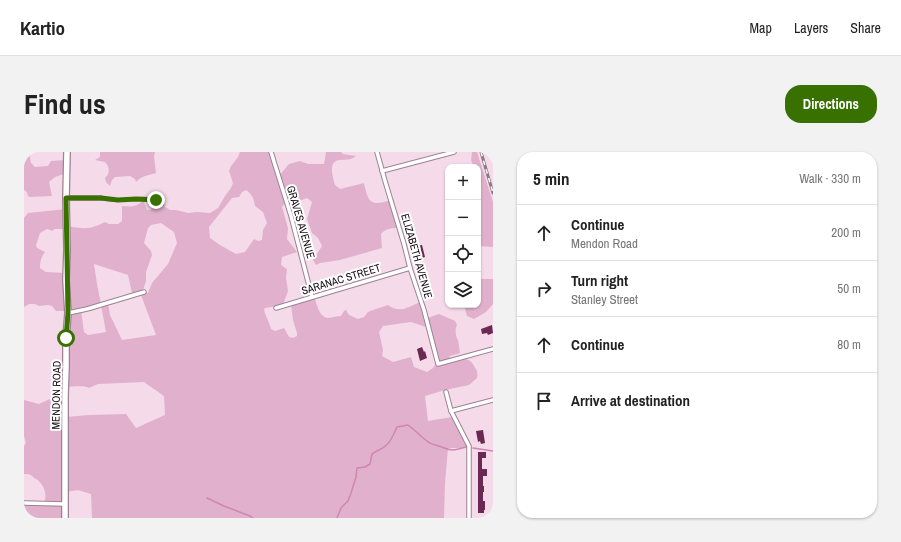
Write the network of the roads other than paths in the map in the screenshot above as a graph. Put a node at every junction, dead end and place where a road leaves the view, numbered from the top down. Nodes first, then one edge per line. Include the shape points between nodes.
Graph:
1 (67, 152) edge
2 (271, 152) edge
3 (377, 152) edge
4 (454, 152) edge
5 (382, 171) junction
6 (66, 198) junction
7 (101, 198) joint
8 (162, 204) dead end
9 (410, 268) junction
10 (144, 292) dead end
11 (312, 297) junction
12 (276, 308) dead end
13 (68, 313) junction
14 (493, 349) edge
15 (446, 392) dead end
16 (493, 400) edge
17 (451, 411) junction
18 (24, 503) edge
19 (65, 504) junction
20 (64, 518) edge
21 (469, 518) edge

1 - 6 street, MENDON ROAD
2 - 11 street, GRAVES AVENUE
3 - 5 street, ELIZABETH AVENUE
4 - 5 street
5 - 9 street, ELIZABETH AVENUE
6 - 7 street
6 - 13 street, MENDON ROAD
7 - 8 lane via 147,199
9 - 11 street, SARANAC STREET
9 - 14 street, ELIZABETH AVENUE via 438,364
10 - 13 street
11 - 12 street, SARANAC STREET
13 - 19 street, MENDON ROAD
15 - 17 street
16 - 17 street
17 - 21 street via 469,446
18 - 19 street
19 - 20 street, MENDON ROAD

